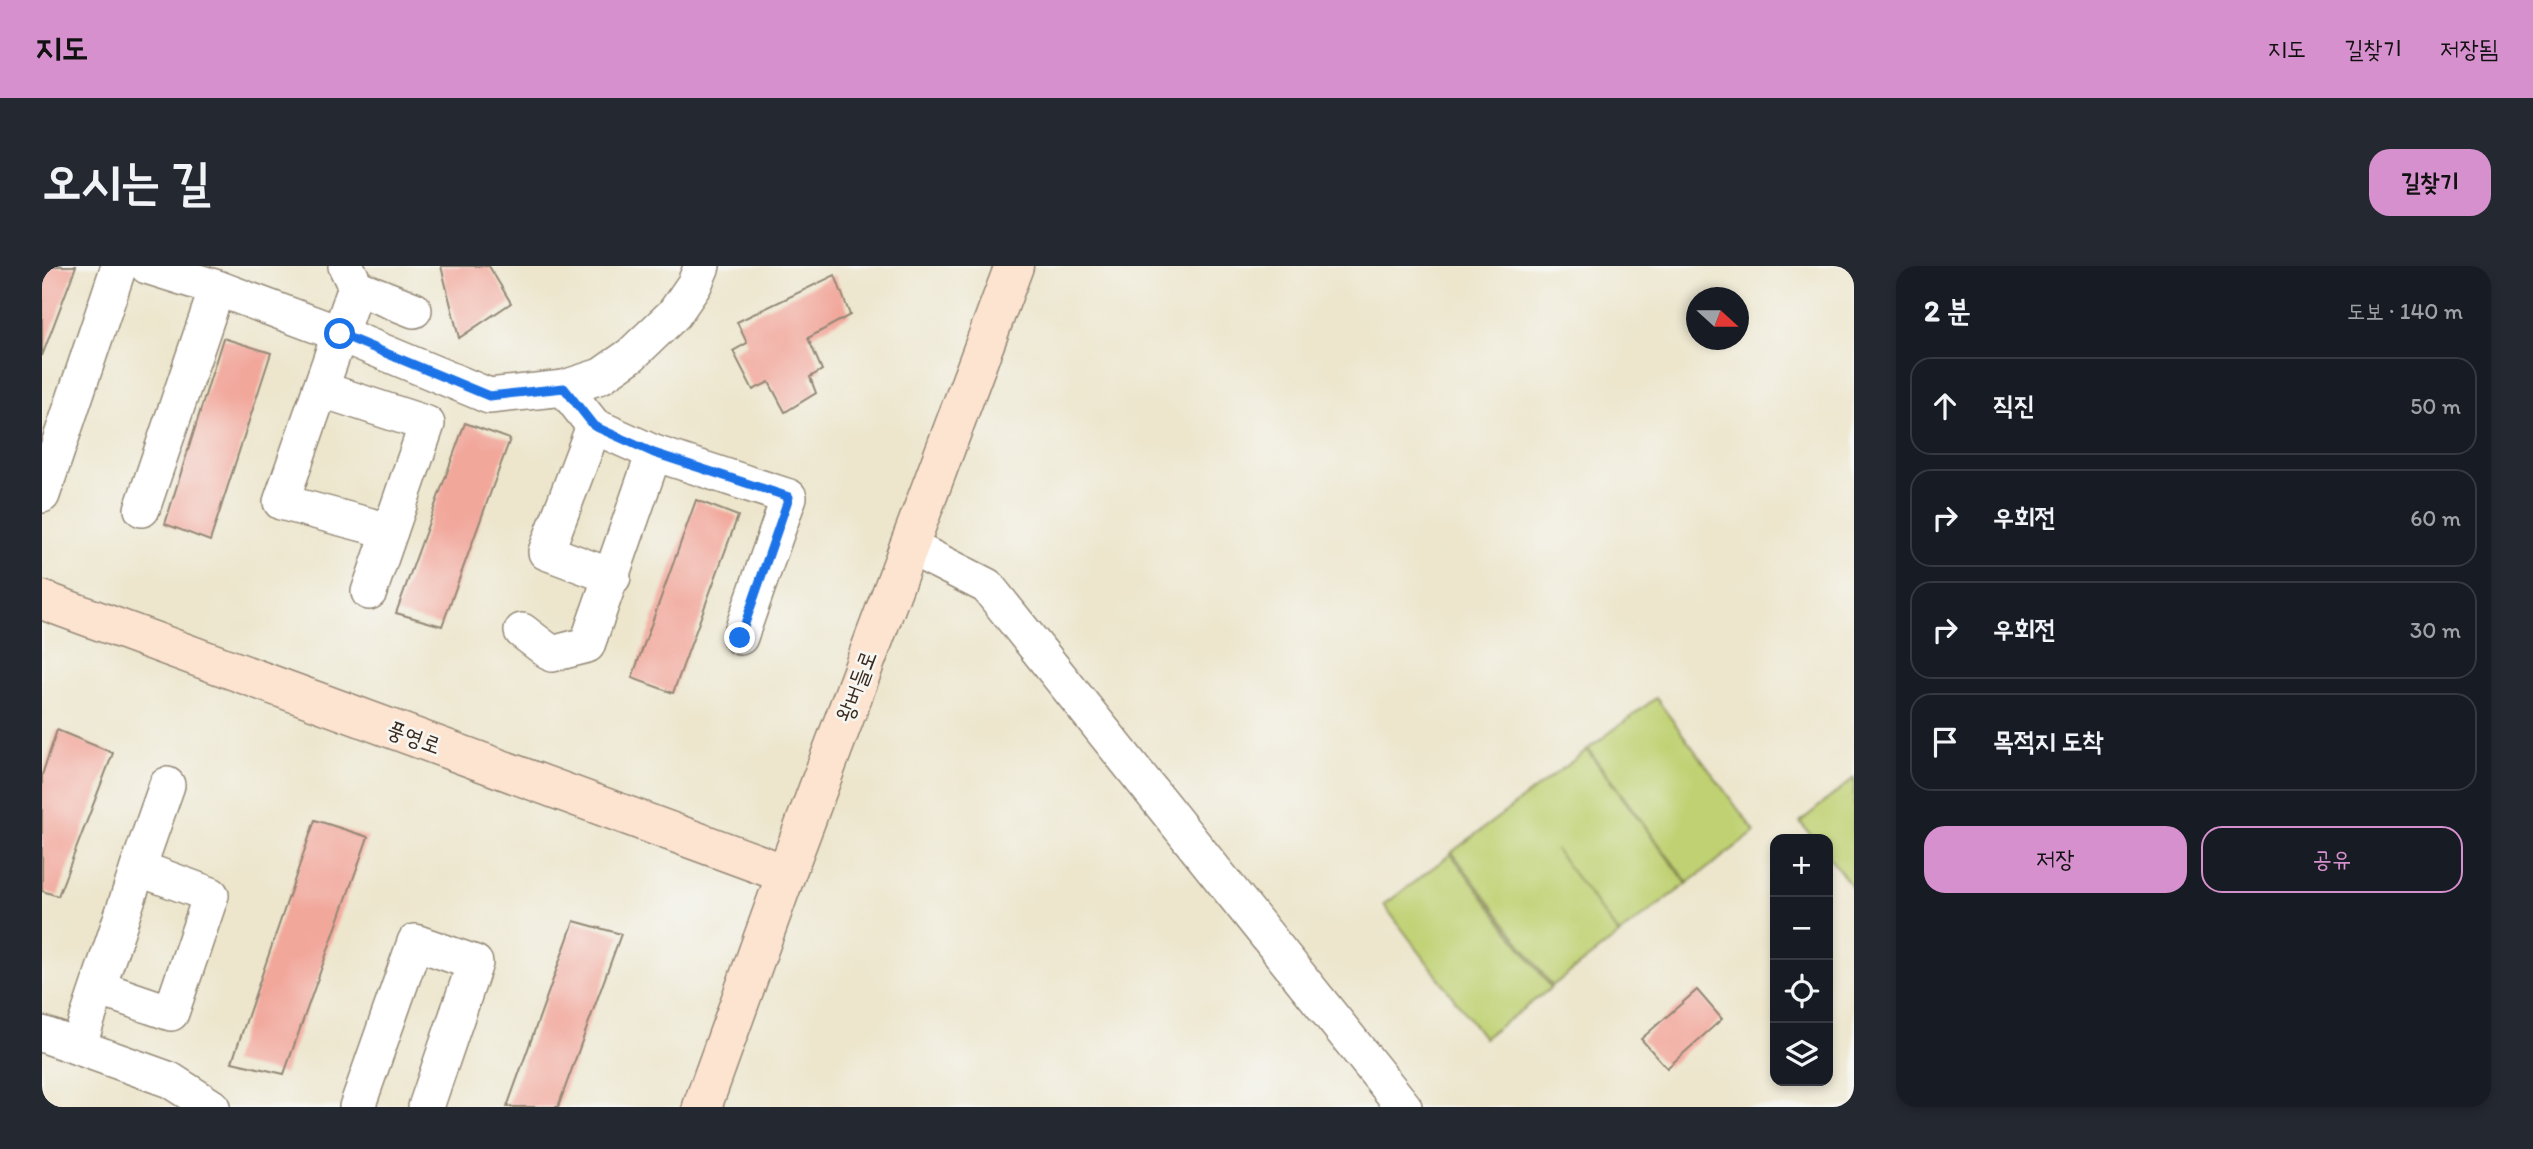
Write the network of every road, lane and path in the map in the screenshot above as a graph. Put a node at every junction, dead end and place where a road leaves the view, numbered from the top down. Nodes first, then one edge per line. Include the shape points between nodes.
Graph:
1 (119, 266) edge
2 (146, 266) edge
3 (702, 266) edge
4 (1014, 266) edge
5 (351, 277) edge
6 (217, 288) junction
7 (414, 310) dead end
8 (340, 334) junction
9 (564, 388) junction
10 (320, 389) junction
11 (594, 426) junction
12 (654, 453) junction
13 (42, 495) edge
14 (142, 509) dead end
15 (390, 531) junction
16 (908, 546) junction
17 (613, 577) junction
18 (369, 592) dead end
19 (42, 600) edge
20 (522, 631) dead end
21 (740, 638) dead end
22 (167, 785) dead end
23 (138, 868) junction
24 (786, 874) junction
25 (98, 988) junction
26 (42, 1034) edge
27 (78, 1047) junction
28 (212, 1107) edge
29 (358, 1107) edge
30 (426, 1107) edge
31 (702, 1107) edge
32 (1404, 1107) edge

1 - 13 street
2 - 6 street
3 - 9 street via 674,314 631,355 601,376
4 - 16 main road, 왕버들로
5 - 7 street
5 - 8 street
6 - 8 street
6 - 14 street
8 - 9 street via 489,396
8 - 10 street
9 - 11 street
10 - 15 street via 427,424
10 - 15 street via 281,502
11 - 12 street
11 - 17 street via 546,552
12 - 17 street
12 - 21 street via 789,497
15 - 18 street
16 - 24 main road, 왕버들로
16 - 32 street via 987,586
17 - 20 street via 587,645 552,654
19 - 24 main road, 풍영로
22 - 23 street
23 - 25 street
23 - 25 street via 211,895 171,1013
24 - 31 main road, 왕버들로
25 - 27 street
26 - 27 street
27 - 28 street via 170,1080
29 - 30 street via 415,942 475,963

